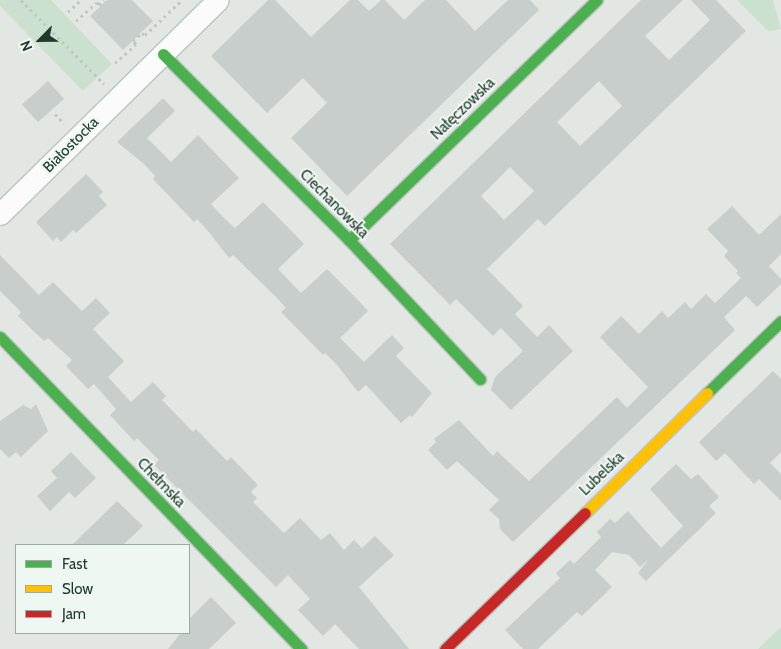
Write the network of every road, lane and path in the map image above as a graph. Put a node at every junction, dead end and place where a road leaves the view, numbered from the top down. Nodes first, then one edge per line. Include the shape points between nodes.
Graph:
1 (21, 0) edge
2 (81, 0) edge
3 (104, 0) edge
4 (182, 0) edge
5 (218, 0) edge
6 (597, 0) edge
7 (68, 12) dead end
8 (76, 21) dead end
9 (163, 54) junction
10 (115, 63) dead end
11 (111, 91) dead end
12 (0, 214) edge
13 (349, 240) junction
14 (781, 321) edge
15 (0, 337) edge
16 (480, 379) dead end
17 (301, 649) edge
18 (444, 649) edge

1 - 11 path
2 - 7 path
3 - 8 path via 99,5 97,2
4 - 10 path via 145,36 142,33 133,41 136,44
5 - 9 street, Białostocka
6 - 13 street, Nałęczowska
9 - 12 street, Białostocka
9 - 13 street, Ciechanowska
13 - 16 street, Ciechanowska
14 - 18 street, Lubelska
15 - 17 street, Chełmska

